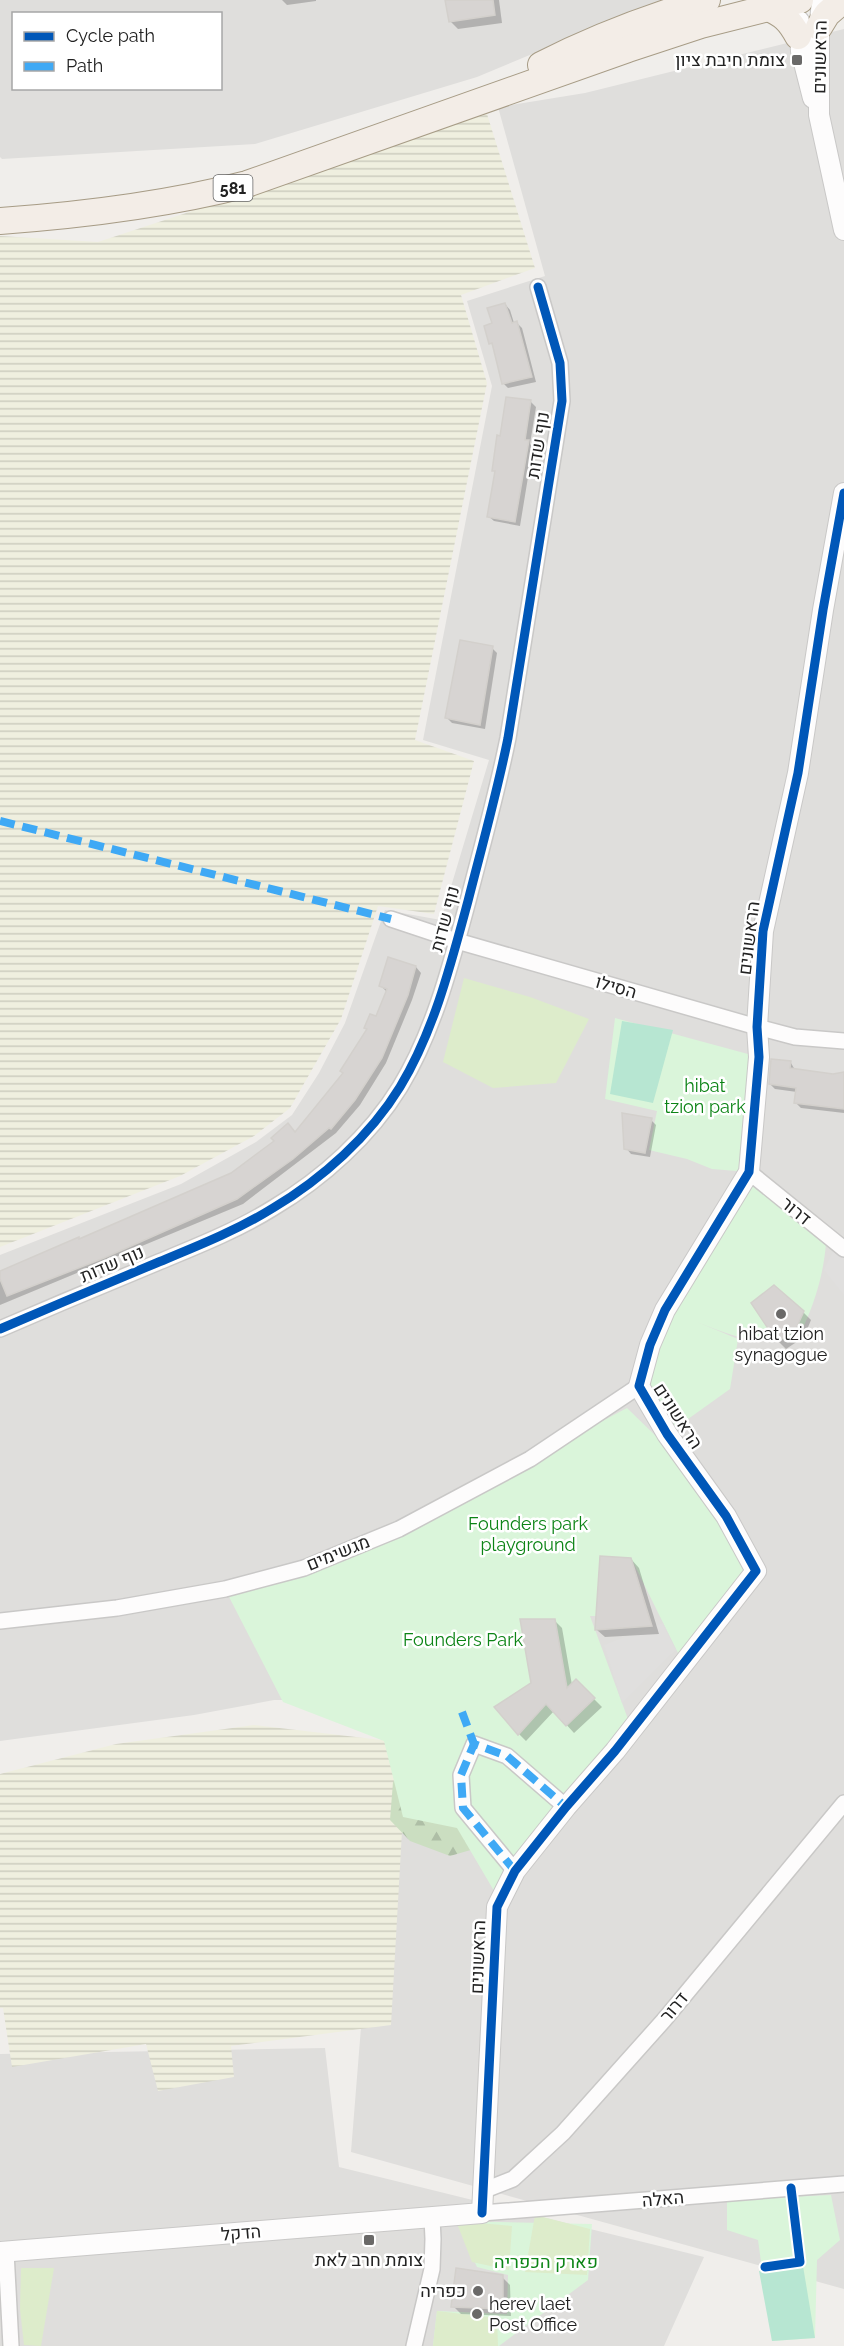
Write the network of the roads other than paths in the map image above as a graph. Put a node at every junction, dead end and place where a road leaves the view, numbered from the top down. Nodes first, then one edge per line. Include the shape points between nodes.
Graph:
1 (706, 0) edge
2 (800, 0) edge
3 (822, 0) edge
4 (843, 0) edge
5 (768, 8) junction
6 (809, 31) junction
7 (455, 109) junction
8 (0, 221) edge
9 (844, 228) edge
10 (538, 287) dead end
11 (844, 493) edge
12 (391, 919) dead end
13 (457, 941) junction
14 (757, 1027) junction
15 (844, 1041) edge
16 (748, 1172) junction
17 (844, 1249) edge
18 (0, 1329) edge
19 (639, 1386) junction
20 (0, 1621) edge
21 (844, 1803) edge
22 (566, 1807) junction
23 (515, 1871) junction
24 (844, 2184) edge
25 (485, 2190) junction
26 (483, 2213) junction
27 (432, 2218) junction
28 (3, 2252) edge
29 (11, 2346) edge
30 (414, 2346) edge

1 - 7 main road, 581 via 578,46
2 - 5 main road, 581
2 - 6 street, הראשונים
3 - 6 street, הראשונים
4 - 6 main road
5 - 6 main road
5 - 7 main road, 581 via 701,24
6 - 9 street, הראשונים via 810,90
7 - 8 main road, 581 via 247,184 190,199
10 - 13 street, נוף שדות via 560,363 562,401 504,758
11 - 14 street, הראשונים via 798,773 763,932
12 - 13 street, הסילו
13 - 14 street, הסילו
13 - 18 street, נוף שדות via 422,1043 400,1087 373,1124 304,1188 226,1234
14 - 15 street, הסילו via 795,1037
14 - 16 street, הראשונים via 759,1057
16 - 17 street, דרור
16 - 19 street, הראשונים via 665,1310
19 - 20 street, מגשימים via 530,1459 399,1529 304,1568 225,1589 117,1608
19 - 22 street, הראשונים via 667,1434 726,1516 756,1570 615,1751
21 - 25 street, דרור via 664,2020 564,2133 513,2179
22 - 23 street, הראשונים
22 - 23 street via 507,1756 474,1744 461,1775 463,1808
23 - 25 street, הראשונים via 497,1907
24 - 26 street, האלה
25 - 26 street, הראשונים
26 - 27 street, הדקל
27 - 28 street, הדקל
27 - 30 street via 432,2269
28 - 29 street

